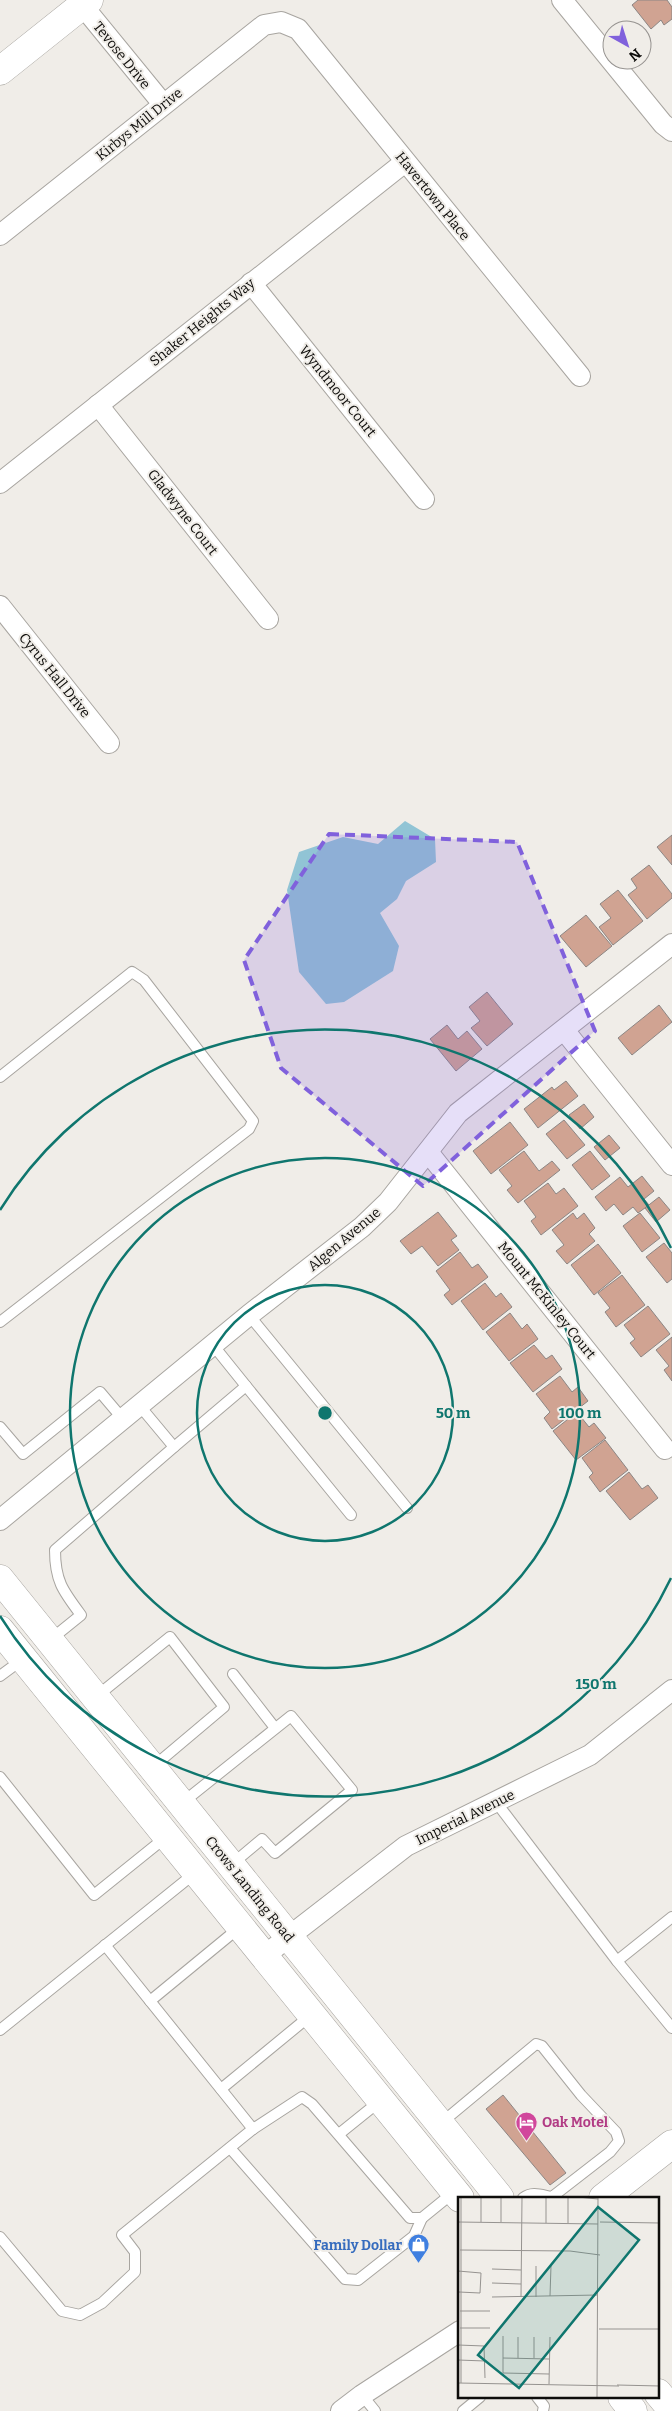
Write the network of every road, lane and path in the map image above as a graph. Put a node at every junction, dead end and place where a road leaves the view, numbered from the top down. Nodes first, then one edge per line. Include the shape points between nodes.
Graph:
1 (562, 0) edge
2 (85, 3) edge
3 (282, 22) joint
4 (0, 71) edge
5 (163, 104) junction
6 (672, 131) edge
7 (405, 162) junction
8 (0, 235) edge
9 (251, 283) junction
10 (580, 376) dead end
11 (98, 405) junction
12 (0, 483) edge
13 (424, 499) dead end
14 (0, 606) edge
15 (268, 619) dead end
16 (109, 743) dead end
17 (672, 944) edge
18 (564, 1030) junction
19 (0, 1077) edge
20 (428, 1152) junction
21 (672, 1165) edge
22 (249, 1316) junction
23 (0, 1322) edge
24 (213, 1345) junction
25 (246, 1386) junction
26 (139, 1405) junction
27 (122, 1418) junction
28 (0, 1427) edge
29 (174, 1447) junction
30 (665, 1449) dead end
31 (407, 1508) dead end
32 (352, 1515) dead end
33 (0, 1520) edge
34 (0, 1579) edge
35 (0, 1619) edge
36 (0, 1630) edge
37 (49, 1641) junction
38 (23, 1658) junction
39 (233, 1674) dead end
40 (0, 1676) edge
41 (672, 1690) edge
42 (94, 1698) junction
43 (119, 1728) junction
44 (276, 1728) junction
45 (151, 1768) junction
46 (0, 1777) edge
47 (496, 1802) junction
48 (180, 1804) junction
49 (167, 1836) junction
50 (230, 1866) junction
51 (196, 1873) junction
52 (672, 1917) edge
53 (241, 1927) junction
54 (288, 1936) junction
55 (105, 1945) junction
56 (264, 1956) junction
57 (617, 1961) junction
58 (150, 2001) junction
59 (311, 2014) junction
60 (672, 2028) edge
61 (0, 2030) edge
62 (220, 2089) junction
63 (381, 2101) junction
64 (420, 2101) junction
65 (439, 2124) junction
66 (253, 2129) junction
67 (339, 2134) junction
68 (672, 2144) edge
69 (230, 2148) junction
70 (463, 2196) edge
71 (499, 2197) edge
72 (525, 2197) edge
73 (552, 2197) edge
74 (552, 2197) edge
75 (604, 2197) edge
76 (458, 2199) edge
77 (422, 2218) junction
78 (0, 2238) edge
79 (458, 2332) edge
80 (362, 2395) junction
81 (660, 2395) edge
82 (479, 2398) edge
83 (538, 2398) edge
84 (623, 2398) edge
85 (672, 2410) edge
86 (342, 2411) edge
87 (375, 2411) edge
88 (463, 2411) edge
89 (543, 2411) edge
90 (633, 2411) edge

1 - 6 street
2 - 4 main road
2 - 5 street, Tevose Drive
3 - 5 street, Kirbys Mill Drive via 264,25
3 - 7 street, Havertown Place via 298,29
5 - 8 street, Kirbys Mill Drive
7 - 9 street, Shaker Heights Way
7 - 10 street, Havertown Place
9 - 11 street, Shaker Heights Way
9 - 13 street, Wyndmoor Court
11 - 12 street, Shaker Heights Way
11 - 15 street, Gladwyne Court
14 - 16 street, Cyrus Hall Drive
17 - 18 street, Algen Avenue
18 - 20 street, Algen Avenue via 458,1113
18 - 21 street
19 - 23 lane via 132,972 144,980 253,1121 249,1129
20 - 22 street, Algen Avenue via 388,1202 362,1227
20 - 30 street, Mount McKinley Court
22 - 24 street, Algen Avenue
22 - 31 lane
24 - 25 lane
24 - 26 street, Algen Avenue
25 - 29 lane
25 - 32 lane
26 - 27 street, Algen Avenue
26 - 29 lane
27 - 28 lane via 100,1392 23,1454
27 - 33 street, Algen Avenue
29 - 37 lane via 55,1550 55,1571 66,1595 81,1615
34 - 37 main road, Crows Landing Road
35 - 43 main road via 10,1623 90,1715
36 - 38 main road
37 - 42 main road, Crows Landing Road
38 - 40 lane
38 - 49 main road
39 - 44 lane
41 - 47 street, Imperial Avenue via 590,1755
42 - 43 main road, Crows Landing Road
42 - 45 lane via 170,1637 224,1707
43 - 45 main road, Crows Landing Road
44 - 48 lane
44 - 50 lane via 291,1716 352,1790 275,1853 262,1839
45 - 48 main road, Crows Landing Road
46 - 49 lane via 94,1895
47 - 54 street, Imperial Avenue via 406,1846
47 - 57 lane
48 - 50 main road, Crows Landing Road
49 - 51 main road
50 - 54 main road, Crows Landing Road
51 - 53 main road
51 - 55 lane
52 - 57 lane
53 - 56 main road
53 - 58 lane
54 - 56 street, Imperial Avenue
54 - 64 main road, Crows Landing Road
55 - 58 lane
55 - 61 lane
56 - 59 main road
57 - 60 lane
58 - 62 lane
59 - 62 lane
59 - 63 main road
59 - 64 main road via 326,2016 385,2079
62 - 66 lane
63 - 67 lane
63 - 70 main road
64 - 65 main road, Crows Landing Road
65 - 71 main road, Crows Landing Road
65 - 73 lane via 536,2044 542,2046 616,2132 619,2141 610,2152
66 - 67 lane via 302,2097
66 - 69 lane
67 - 77 lane via 410,2218
68 - 75 main road
69 - 77 lane via 345,2279 358,2280 414,2236
69 - 78 lane via 122,2235 135,2252 135,2272 102,2303 80,2315 62,2310
72 - 74 lane via 536,2193
76 - 77 lane
79 - 80 street
80 - 86 street
80 - 87 lane
81 - 85 main road
82 - 88 lane
83 - 89 lane via 544,2406
84 - 90 main road

